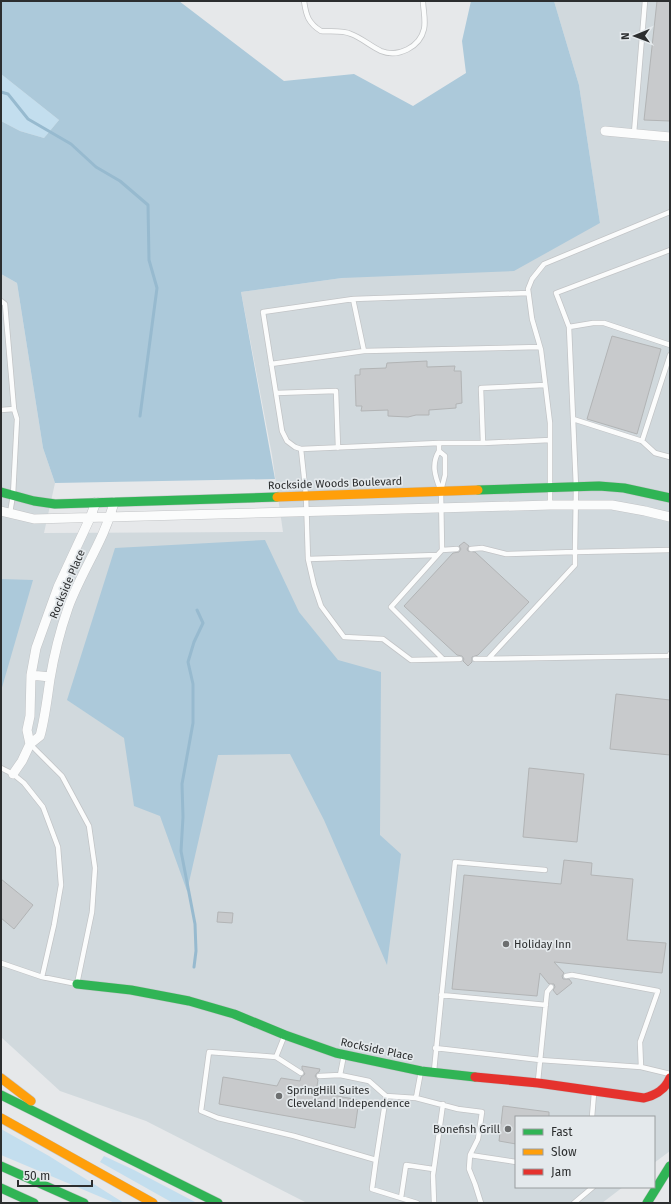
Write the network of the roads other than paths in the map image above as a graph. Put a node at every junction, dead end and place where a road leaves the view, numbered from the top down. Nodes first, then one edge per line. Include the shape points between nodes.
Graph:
1 (304, 1) edge
2 (423, 1) edge
3 (645, 1) edge
4 (605, 131) dead end
5 (634, 133) junction
6 (670, 137) edge
7 (670, 212) edge
8 (670, 250) edge
9 (528, 293) junction
10 (353, 299) junction
11 (2, 303) edge
12 (569, 327) junction
13 (670, 345) edge
14 (540, 347) junction
15 (364, 351) junction
16 (670, 355) edge
17 (271, 364) junction
18 (545, 386) junction
19 (276, 393) junction
20 (14, 408) junction
21 (1, 410) edge
22 (573, 419) junction
23 (550, 440) junction
24 (642, 440) junction
25 (439, 443) junction
26 (483, 443) junction
27 (338, 448) junction
28 (301, 449) junction
29 (439, 451) junction
30 (670, 458) edge
31 (576, 487) junction
32 (550, 488) junction
33 (441, 491) junction
34 (1, 492) edge
35 (13, 495) junction
36 (306, 496) junction
37 (670, 498) edge
38 (96, 502) junction
39 (114, 502) junction
40 (550, 505) junction
41 (576, 505) junction
42 (441, 508) junction
43 (5, 512) edge
44 (306, 512) junction
45 (110, 517) junction
46 (90, 518) junction
47 (670, 518) edge
48 (471, 548) dead end
49 (457, 549) dead end
50 (442, 550) junction
51 (670, 550) edge
52 (575, 552) junction
53 (437, 555) junction
54 (308, 559) junction
55 (670, 654) edge
56 (489, 658) junction
57 (444, 659) junction
58 (460, 659) dead end
59 (475, 659) dead end
60 (31, 675) junction
61 (50, 677) junction
62 (30, 744) junction
63 (1, 768) edge
64 (13, 774) junction
65 (545, 870) dead end
66 (1, 964) edge
67 (566, 976) dead end
68 (42, 977) junction
69 (78, 984) junction
70 (551, 987) dead end
71 (441, 995) junction
72 (546, 1005) junction
73 (285, 1035) junction
74 (435, 1048) junction
75 (344, 1055) junction
76 (276, 1057) junction
77 (540, 1060) junction
78 (641, 1067) junction
79 (421, 1071) junction
80 (434, 1072) junction
81 (301, 1073) dead end
82 (670, 1074) edge
83 (340, 1075) junction
84 (319, 1076) dead end
85 (1, 1078) edge
86 (670, 1078) edge
87 (538, 1083) junction
88 (594, 1091) junction
89 (1, 1095) edge
90 (386, 1096) junction
91 (416, 1098) junction
92 (443, 1104) junction
93 (592, 1116) edge
94 (1, 1118) edge
95 (83, 1134) junction
96 (470, 1155) junction
97 (376, 1160) junction
98 (515, 1162) edge
99 (1, 1166) edge
100 (670, 1166) edge
101 (433, 1169) junction
102 (1, 1188) edge
103 (592, 1188) edge
104 (206, 1196) junction
105 (401, 1198) junction
106 (34, 1203) edge
107 (84, 1203) edge
108 (153, 1203) edge
109 (218, 1203) edge
110 (223, 1203) edge
111 (417, 1203) edge
112 (434, 1203) edge
113 (481, 1203) edge
114 (574, 1203) edge
115 (647, 1203) edge

1 - 2 lane via 308,18 312,25 321,31 351,34 379,50 404,52 413,47 421,37 424,28
3 - 5 lane
4 - 5 street
5 - 6 street
7 - 9 lane via 544,264 532,278
8 - 12 lane via 556,293
9 - 10 lane
9 - 14 lane
10 - 15 lane
10 - 17 lane via 263,312
11 - 20 lane
12 - 13 lane via 604,323
12 - 22 lane
14 - 15 lane
14 - 18 lane
15 - 17 lane
16 - 24 lane
17 - 19 lane
18 - 23 lane
18 - 26 lane via 481,388
19 - 27 lane via 336,391
19 - 28 lane via 282,431 287,441
20 - 21 lane
20 - 35 lane via 17,419
22 - 24 lane
22 - 31 lane
23 - 26 lane
23 - 32 lane
24 - 30 lane via 655,453
25 - 26 lane
25 - 27 lane
25 - 29 lane
27 - 28 lane
28 - 36 lane
29 - 33 lane via 434,458 435,475
29 - 33 lane via 445,456 445,475
31 - 32 main road, Rockside Woods Boulevard
31 - 37 main road, Rockside Woods Boulevard via 624,488
31 - 41 lane
32 - 33 main road, Rockside Woods Boulevard
32 - 40 lane
33 - 36 main road, Rockside Woods Boulevard
33 - 42 lane
34 - 35 main road, Rockside Woods Boulevard
35 - 38 main road, Rockside Woods Boulevard via 55,504
35 - 43 lane
36 - 39 main road, Rockside Woods Boulevard
36 - 44 lane
38 - 39 main road, Rockside Woods Boulevard
38 - 46 street
39 - 45 street, Rockside Place
40 - 41 street
40 - 42 street
41 - 47 street via 612,505
41 - 52 lane
42 - 44 street
42 - 50 lane
43 - 46 street via 34,519
44 - 45 street
44 - 54 lane
45 - 46 street
45 - 61 street, Rockside Place via 68,610
46 - 60 street via 47,614 36,648
48 - 52 lane via 506,554
49 - 50 lane
50 - 53 lane
51 - 52 lane
52 - 56 lane via 575,565
53 - 54 lane
53 - 57 lane via 391,607
54 - 57 lane via 321,606 344,637 383,639 411,660
55 - 56 lane
56 - 59 lane
57 - 58 lane
60 - 61 street
60 - 62 street via 27,730
61 - 62 street, Rockside Place via 40,736
62 - 64 street, Rockside Place
62 - 69 lane via 62,776 89,826 95,876 92,912
63 - 64 lane
64 - 68 lane via 24,783 43,807 58,847 61,885
65 - 71 lane via 455,862
66 - 68 lane
67 - 78 lane via 658,990 640,1042
68 - 69 lane
69 - 73 main road, Rockside Place via 132,990 189,1001 234,1014
70 - 72 lane via 547,992
71 - 72 lane
71 - 74 lane
72 - 77 lane
73 - 75 main road, Rockside Place
73 - 76 lane
74 - 77 lane
74 - 80 lane
75 - 79 main road, Rockside Place
75 - 83 lane
76 - 81 lane
76 - 97 lane via 209,1052 201,1112
77 - 78 lane
77 - 87 lane
78 - 82 lane
79 - 80 main road, Rockside Place
79 - 91 lane
80 - 87 main road, Rockside Place
83 - 84 lane
83 - 90 lane via 369,1081
85 - 95 main road
86 - 88 main road, Rockside Place via 667,1087 656,1096 644,1098
87 - 88 main road, Rockside Place
88 - 93 lane
89 - 95 main road
90 - 91 lane
90 - 97 lane
91 - 92 lane
92 - 96 lane via 482,1112 478,1139
92 - 101 lane
94 - 108 main road
95 - 104 main road
96 - 98 lane
96 - 113 lane via 468,1169
97 - 105 lane via 372,1189
99 - 107 main road
100 - 115 main road
101 - 105 lane via 406,1165
101 - 112 lane
102 - 106 main road
103 - 114 lane
104 - 109 main road
104 - 110 main road
105 - 111 lane

